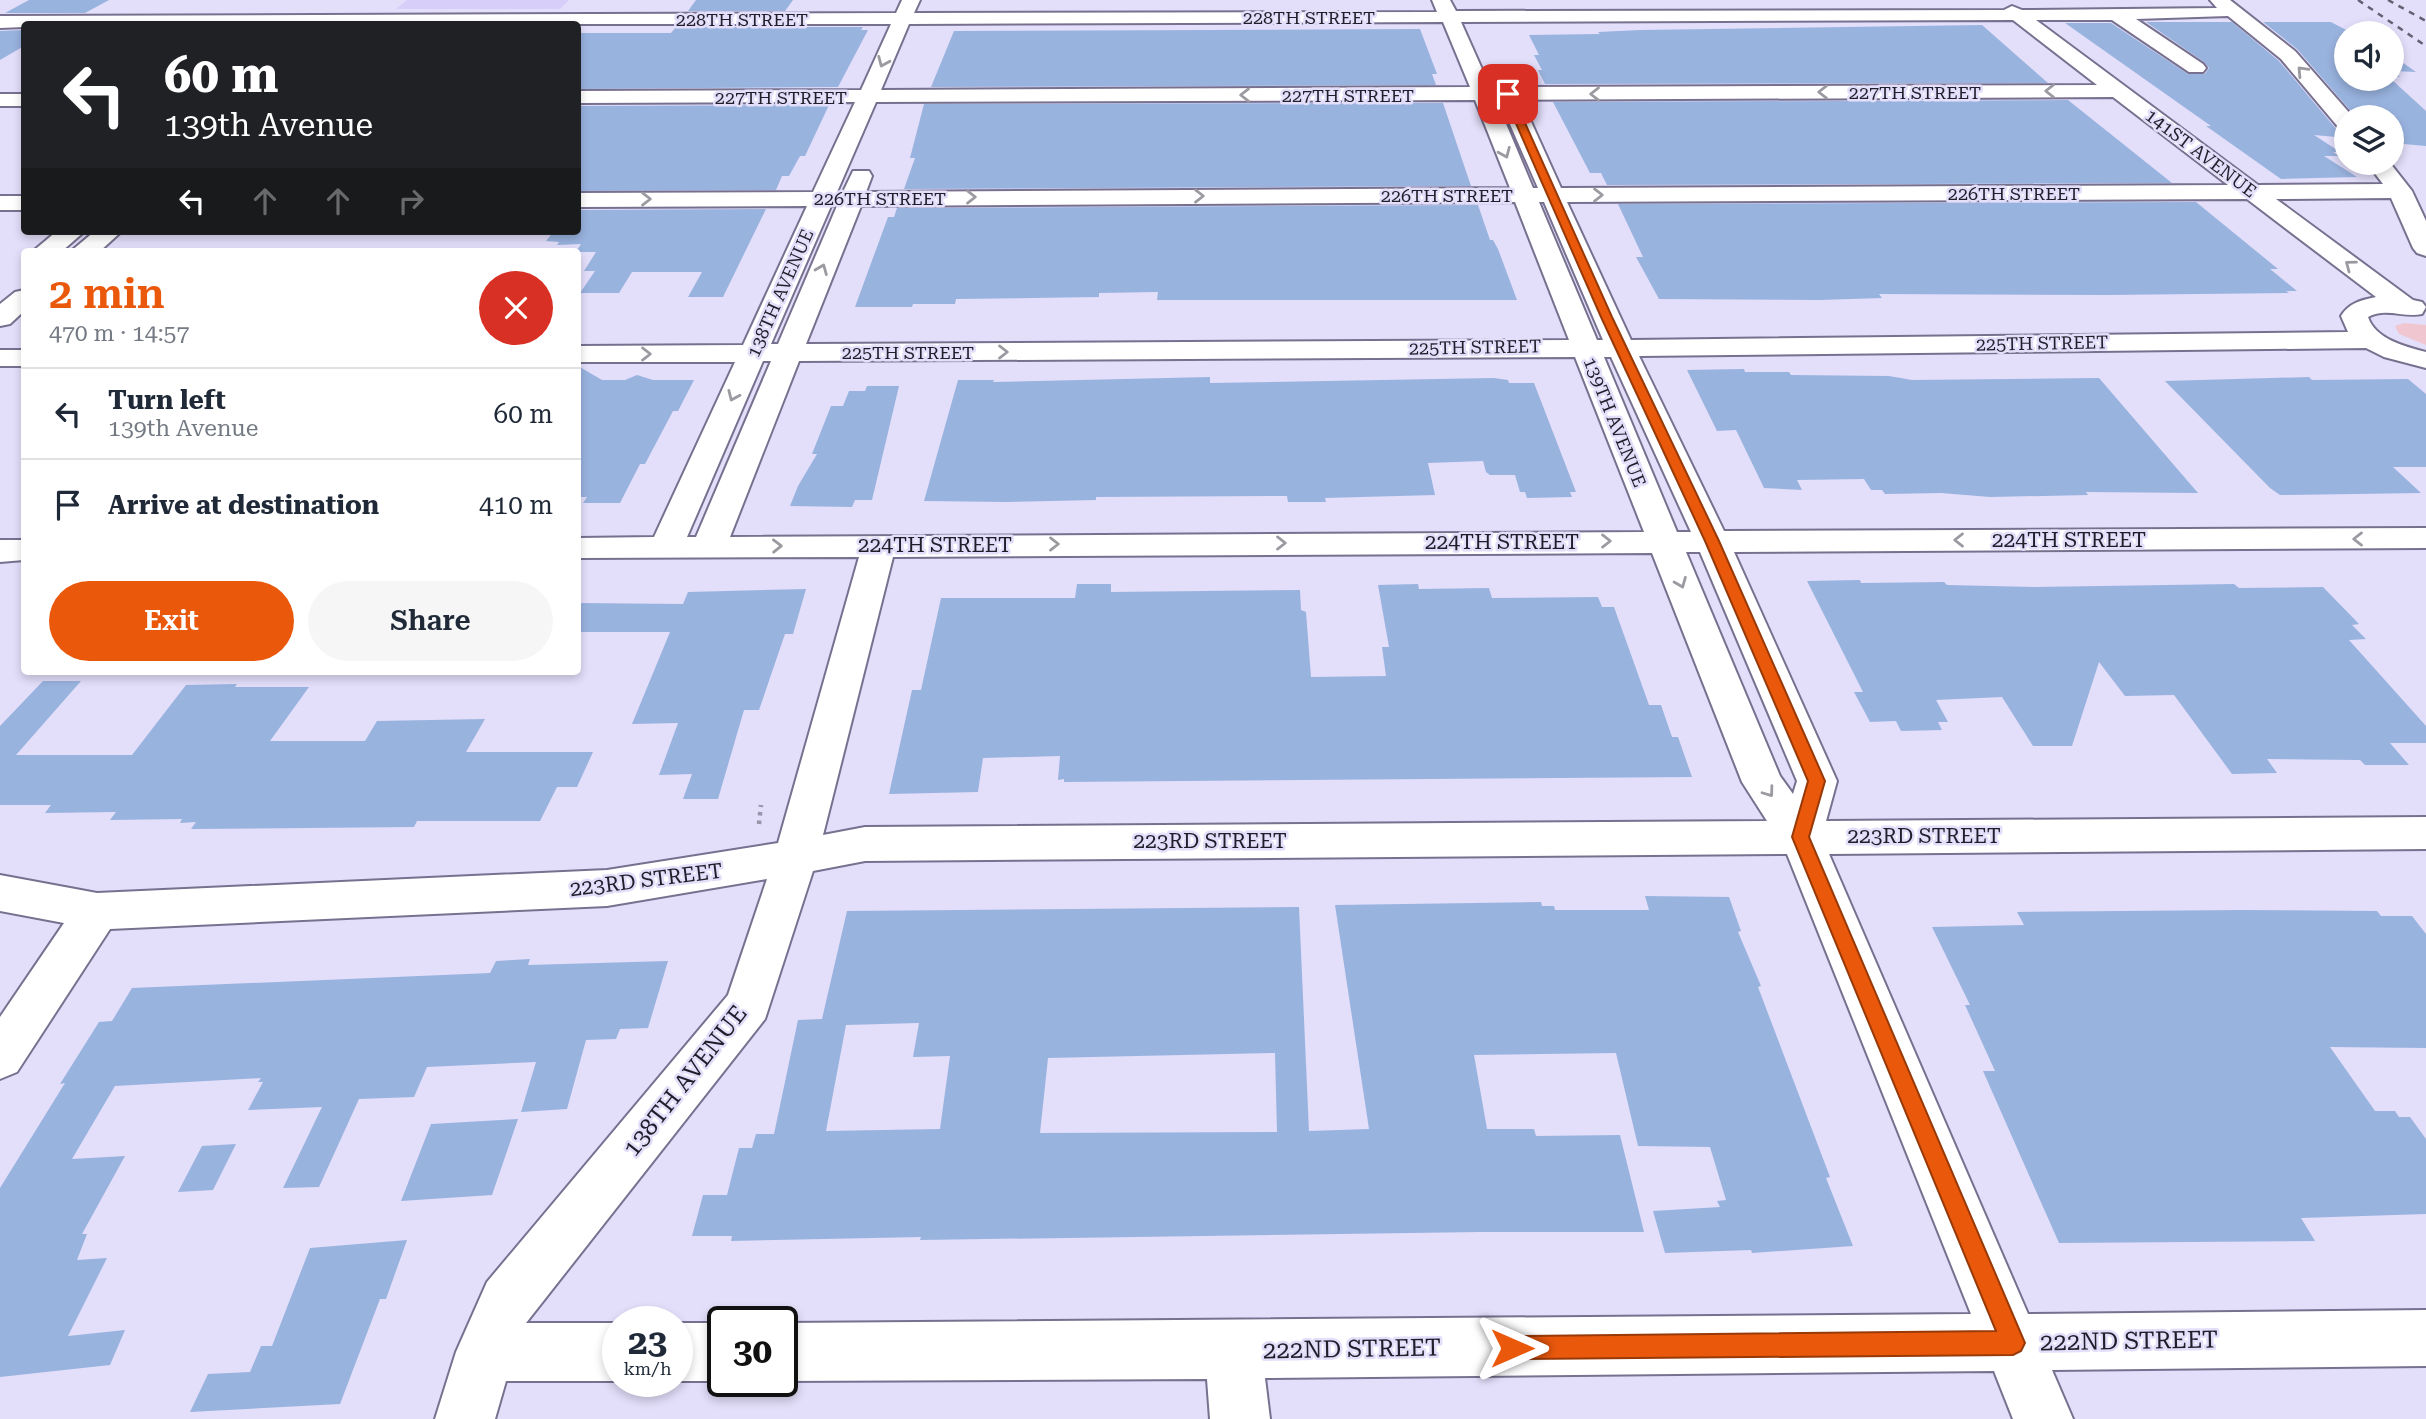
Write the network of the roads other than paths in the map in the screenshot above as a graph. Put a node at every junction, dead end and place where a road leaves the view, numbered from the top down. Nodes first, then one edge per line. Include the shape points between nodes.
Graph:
1 (2226, 5) edge
2 (1995, 7) edge
3 (1455, 8) edge
4 (906, 10) edge
5 (932, 10) edge
6 (2116, 13) junction
7 (7, 17) edge
8 (373, 17) edge
9 (919, 41) dead end
10 (2196, 68) dead end
11 (905, 74) dead end
12 (2092, 91) junction
13 (2118, 91) junction
14 (1482, 94) junction
15 (1508, 94) junction
16 (869, 96) junction
17 (896, 96) junction
18 (581, 97) edge
19 (0, 100) edge
20 (21, 100) edge
21 (2334, 108) edge
22 (885, 122) dead end
23 (868, 160) dead end
24 (2387, 175) edge
25 (2400, 191) junction
26 (2222, 192) junction
27 (2253, 192) junction
28 (1523, 195) junction
29 (1553, 195) junction
30 (822, 198) junction
31 (851, 198) junction
32 (581, 200) edge
33 (21, 202) edge
34 (0, 203) edge
35 (68, 235) edge
36 (105, 235) edge
37 (50, 248) edge
38 (88, 248) edge
39 (2426, 248) edge
40 (14, 286) edge
41 (2415, 308) edge
42 (0, 318) edge
43 (2365, 323) junction
44 (581, 334) edge
45 (0, 336) edge
46 (21, 336) edge
47 (1581, 338) junction
48 (1617, 338) junction
49 (757, 343) junction
50 (792, 343) junction
51 (581, 354) edge
52 (0, 358) edge
53 (21, 358) edge
54 (2425, 361) edge
55 (2426, 538) edge
56 (1663, 541) junction
57 (1712, 541) junction
58 (879, 545) junction
59 (666, 547) junction
60 (709, 547) junction
61 (581, 548) edge
62 (21, 550) edge
63 (0, 551) edge
64 (2426, 833) edge
65 (1801, 837) junction
66 (796, 857) junction
67 (0, 893) edge
68 (97, 911) junction
69 (0, 1057) edge
70 (2426, 1338) edge
71 (2013, 1343) junction
72 (1233, 1350) junction
73 (485, 1352) junction
74 (602, 1352) edge
75 (798, 1352) edge
76 (465, 1419) edge
77 (1240, 1419) edge
78 (2043, 1419) edge

1 - 2 street, 228TH STREET
1 - 6 street, 228TH STREET via 2217,13
21 -> 1 street via 2288,55
2 - 3 street, 228TH STREET
2 - 6 street, 228TH STREET
2 - 12 street, 141ST AVENUE
2 - 13 street, 141ST AVENUE
3 - 5 street, 228TH STREET
3 - 14 street, 139TH AVENUE
3 - 15 street, 139TH AVENUE
4 - 5 street, 228TH STREET
4 - 8 street, 228TH STREET
4 -> 16 street, 138TH AVENUE
5 - 9 street
6 - 10 street
7 - 8 street, 228TH STREET
11 - 17 street
12 - 13 street, 227TH STREET
12 -> 15 street, 227TH STREET
12 - 26 street, 141ST AVENUE
13 - 27 street, 141ST AVENUE
14 - 15 street, 227TH STREET
14 -> 17 street, 227TH STREET
14 -> 28 street, 139TH AVENUE
15 - 29 street, 139TH AVENUE
16 - 17 street, 227TH STREET
16 - 18 street, 227TH STREET
16 - 30 street, 138TH AVENUE
17 - 22 street
19 - 20 street
23 - 31 street, 138TH AVENUE
24 - 25 street
25 - 27 street, 226TH STREET
25 - 39 street
26 - 27 street, 226TH STREET
29 -> 26 street, 226TH STREET
26 - 43 street, 141ST AVENUE
41 -> 27 street, 141ST AVENUE
28 - 29 street, 226TH STREET
31 -> 28 street, 226TH STREET
28 - 47 street, 139TH AVENUE
29 - 48 street, 139TH AVENUE
30 - 31 street, 226TH STREET
32 -> 30 street, 226TH STREET
30 - 49 street, 138TH AVENUE
50 -> 31 street, 138TH AVENUE
33 - 34 street
35 - 37 street
36 - 38 street
40 - 42 street
41 - 43 street, 225TH STREET
43 - 48 street, 225TH STREET
43 - 54 street
44 - 49 street, 225TH STREET
45 - 46 street
47 - 48 street, 225TH STREET
47 - 50 street, 225TH STREET
47 - 56 street, 139TH AVENUE
48 - 57 street, 139TH AVENUE
49 - 50 street, 225TH STREET
51 -> 49 street, 225TH STREET
49 -> 59 street, 138TH AVENUE
50 - 60 street, 138TH AVENUE
52 - 53 street
55 -> 57 street, 224TH STREET
56 - 57 street, 224TH STREET
58 -> 56 street, 224TH STREET
56 -> 65 street, 139TH AVENUE via 1762,782
57 - 65 street, 139TH AVENUE via 1817,781
60 -> 58 street, 224TH STREET
58 - 66 street, 138TH AVENUE
59 - 60 street, 224TH STREET
59 - 61 street, 224TH STREET
62 - 63 street
64 - 65 street, 223RD STREET
65 - 66 street, 223RD STREET via 865,844
65 - 71 street, 139TH AVENUE
66 - 68 street, 223RD STREET via 607,888
66 - 73 street, 138TH AVENUE via 748,1005 507,1302
67 - 68 street, 223RD STREET
68 - 69 street
70 - 71 street, 222ND STREET
71 - 72 street, 222ND STREET
71 - 78 street, 139TH AVENUE
72 - 75 street, 222ND STREET
72 - 77 street
73 - 74 street
73 - 76 street, 138TH AVENUE

